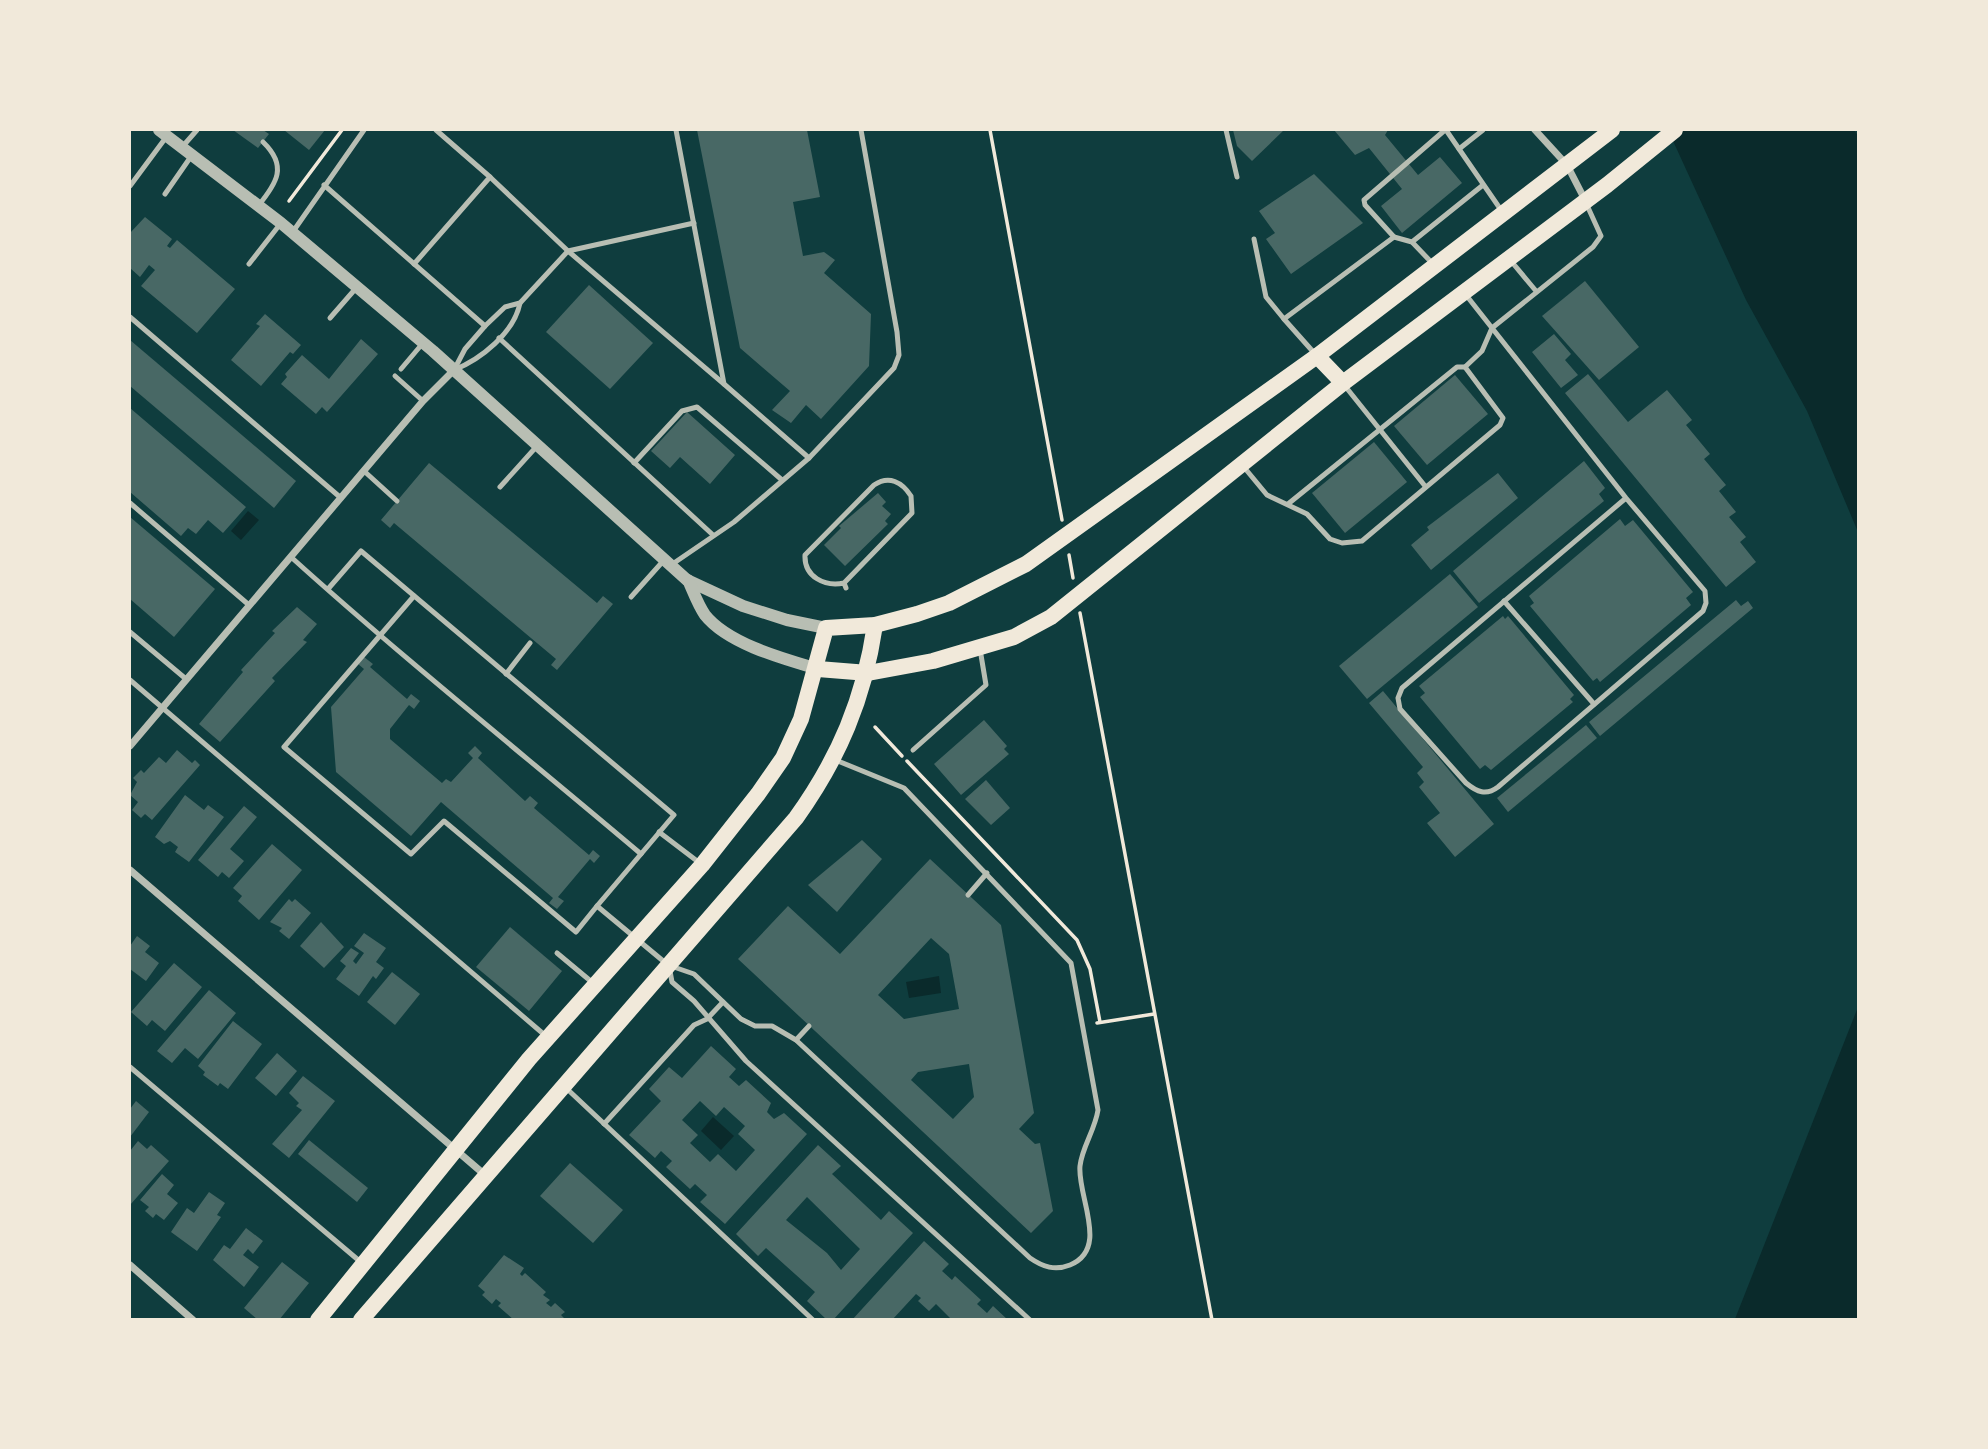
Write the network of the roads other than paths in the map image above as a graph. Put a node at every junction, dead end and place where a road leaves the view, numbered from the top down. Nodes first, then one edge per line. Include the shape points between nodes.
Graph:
1 (197, 130) edge
2 (364, 130) edge
3 (436, 130) edge
4 (676, 130) edge
5 (861, 130) edge
6 (1226, 130) edge
7 (1445, 130) edge
8 (1483, 130) edge
9 (1535, 130) edge
10 (1612, 130) edge
11 (1675, 130) edge
12 (163, 132) edge
13 (263, 142) dead end
14 (1459, 149) junction
15 (187, 151) junction
16 (1567, 165) junction
17 (490, 177) junction
18 (1237, 177) dead end
19 (324, 185) junction
20 (1483, 185) junction
21 (130, 186) edge
22 (165, 194) dead end
23 (1585, 201) junction
24 (258, 206) junction
25 (1504, 213) junction
26 (281, 223) junction
27 (694, 223) junction
28 (292, 233) junction
29 (1394, 237) junction
30 (1254, 239) dead end
31 (1412, 242) junction
32 (568, 251) junction
33 (1508, 258) junction
34 (249, 264) dead end
35 (414, 264) junction
36 (1434, 265) junction
37 (356, 287) junction
38 (1536, 291) junction
39 (1464, 293) junction
40 (520, 303) junction
41 (130, 317) edge
42 (330, 318) dead end
43 (1284, 319) junction
44 (485, 326) junction
45 (1492, 328) junction
46 (499, 338) junction
47 (424, 343) junction
48 (1317, 356) junction
49 (1465, 367) junction
50 (401, 369) dead end
51 (454, 370) junction
52 (395, 376) dead end
53 (1343, 383) junction
54 (724, 384) junction
55 (424, 401) junction
56 (1381, 429) junction
57 (537, 446) junction
58 (809, 458) junction
59 (634, 463) junction
60 (1242, 464) junction
61 (363, 471) junction
62 (782, 480) junction
63 (1425, 486) junction
64 (500, 487) dead end
65 (341, 498) junction
66 (1626, 498) junction
67 (397, 501) dead end
68 (130, 503) edge
69 (1288, 504) junction
70 (713, 535) junction
71 (291, 557) junction
72 (668, 562) junction
73 (687, 580) junction
74 (845, 586) joint
75 (328, 589) junction
76 (414, 596) junction
77 (631, 597) dead end
78 (1504, 601) junction
79 (249, 605) junction
80 (875, 625) junction
81 (827, 628) junction
82 (130, 632) edge
83 (381, 634) junction
84 (530, 643) dead end
85 (980, 649) junction
86 (818, 669) junction
87 (868, 673) junction
88 (506, 674) junction
89 (186, 679) junction
90 (130, 680) edge
91 (1594, 704) junction
92 (162, 707) junction
93 (130, 746) edge
94 (913, 750) dead end
95 (833, 759) junction
96 (659, 832) junction
97 (641, 854) junction
98 (702, 864) junction
99 (130, 870) edge
100 (988, 873) junction
101 (968, 895) dead end
102 (597, 906) junction
103 (637, 939) junction
104 (557, 953) dead end
105 (668, 965) junction
106 (595, 985) junction
107 (723, 1002) junction
108 (707, 1019) junction
109 (809, 1026) dead end
110 (548, 1037) junction
111 (796, 1040) junction
112 (130, 1067) edge
113 (563, 1086) junction
114 (604, 1124) junction
115 (458, 1148) junction
116 (486, 1175) junction
117 (362, 1264) junction
118 (130, 1265) edge
119 (193, 1320) edge
120 (318, 1320) edge
121 (361, 1320) edge
122 (813, 1320) edge
123 (1030, 1320) edge

1 - 15 lane
2 - 19 lane
3 - 17 lane
4 - 27 lane
5 - 58 lane via 899,355 886,379
6 - 18 lane
7 - 14 lane
7 - 29 lane via 1364,200
8 - 14 lane
9 - 16 street
10 - 16 main road
11 - 23 main road
12 - 15 street
12 - 21 lane
13 - 24 lane via 277,160 279,171
14 - 20 lane
15 - 22 lane
15 - 24 street
16 - 23 street
16 - 25 main road
17 - 32 lane
17 - 35 lane
19 - 28 lane
19 - 35 lane
20 - 25 lane
20 - 31 lane
23 - 33 main road
23 - 38 lane via 1601,236
24 - 26 street
25 - 36 main road
26 - 28 street
26 - 34 lane
27 - 32 lane
27 - 54 lane
28 - 37 street
29 - 31 lane
29 - 43 lane
30 - 43 lane via 1266,298
31 - 36 lane
32 - 40 lane
32 - 54 lane
33 - 38 lane
33 - 39 main road
35 - 44 lane
36 - 48 main road
37 - 42 lane
37 - 47 street
38 - 45 lane
39 - 45 lane
39 - 53 main road
40 - 44 lane via 505,307
40 - 46 lane via 517,317
41 - 65 lane
43 - 48 lane
44 - 51 lane
45 - 49 lane via 1482,351
45 - 66 lane
46 - 51 lane via 478,361
46 - 59 lane
47 - 50 lane
47 - 51 street
48 - 53 main road
48 - 80 main road via 1026,564 949,603
49 - 56 lane via 1457,367
49 - 63 lane via 1503,418
51 - 55 street
51 - 57 street
52 - 55 lane
53 - 56 lane
53 - 60 main road
54 - 58 lane
55 - 61 street
56 - 63 lane
56 - 69 lane
57 - 64 lane
57 - 72 street
58 - 62 lane
59 - 62 lane via 682,411 697,407
59 - 70 lane
60 - 69 lane via 1267,495
60 - 85 main road via 1051,617
61 - 65 street
61 - 67 lane
62 - 70 lane
63 - 69 lane via 1362,541 1352,544 1329,539 1307,514
65 - 71 street
66 - 78 lane
66 - 91 lane via 1705,591 1706,603 1703,611
68 - 79 lane
70 - 72 lane
71 - 75 lane
71 - 79 street
72 - 73 street
72 - 77 lane
73 - 81 street via 743,606
73 - 86 street via 706,615 736,638 776,657
74 - 74 lane via 912,513 911,496 895,481 874,485 805,555 806,567 818,579
75 - 76 lane via 361,551
75 - 83 lane
76 - 83 lane
76 - 88 lane
78 - 91 lane
78 - 91 lane via 1402,688 1400,709 1466,783 1485,793 1498,787
79 - 89 street
80 - 81 main road
80 - 87 main road
81 - 86 main road
82 - 89 lane
83 - 97 lane
83 - 102 lane via 284,747 411,854 444,821 576,932
84 - 88 lane
85 - 87 main road
85 - 94 lane via 986,685
86 - 87 main road
86 - 98 main road via 783,758
87 - 95 main road
88 - 96 lane via 674,815
89 - 92 street
90 - 92 lane
92 - 93 street
92 - 110 lane
95 - 100 lane via 904,788
95 - 105 main road via 796,818
96 - 97 lane
96 - 98 lane
97 - 102 lane
98 - 103 main road
99 - 115 street
100 - 101 lane
100 - 111 lane via 1071,963 1098,1110 1080,1164 1091,1241 1083,1256 1056,1268 1043,1267 1030,1258
102 - 103 lane
103 - 105 lane
103 - 106 main road
104 - 106 lane
105 - 107 lane via 694,974
105 - 108 lane via 672,982
105 - 113 main road
106 - 110 main road
107 - 108 lane
107 - 111 lane via 741,1019 755,1026 772,1026
108 - 114 lane via 694,1025
108 - 123 lane via 746,1061
109 - 111 lane
110 - 115 main road
112 - 117 lane
113 - 114 lane
113 - 116 main road
114 - 122 lane
115 - 116 street
115 - 117 main road
116 - 121 main road
117 - 120 main road
118 - 119 street

